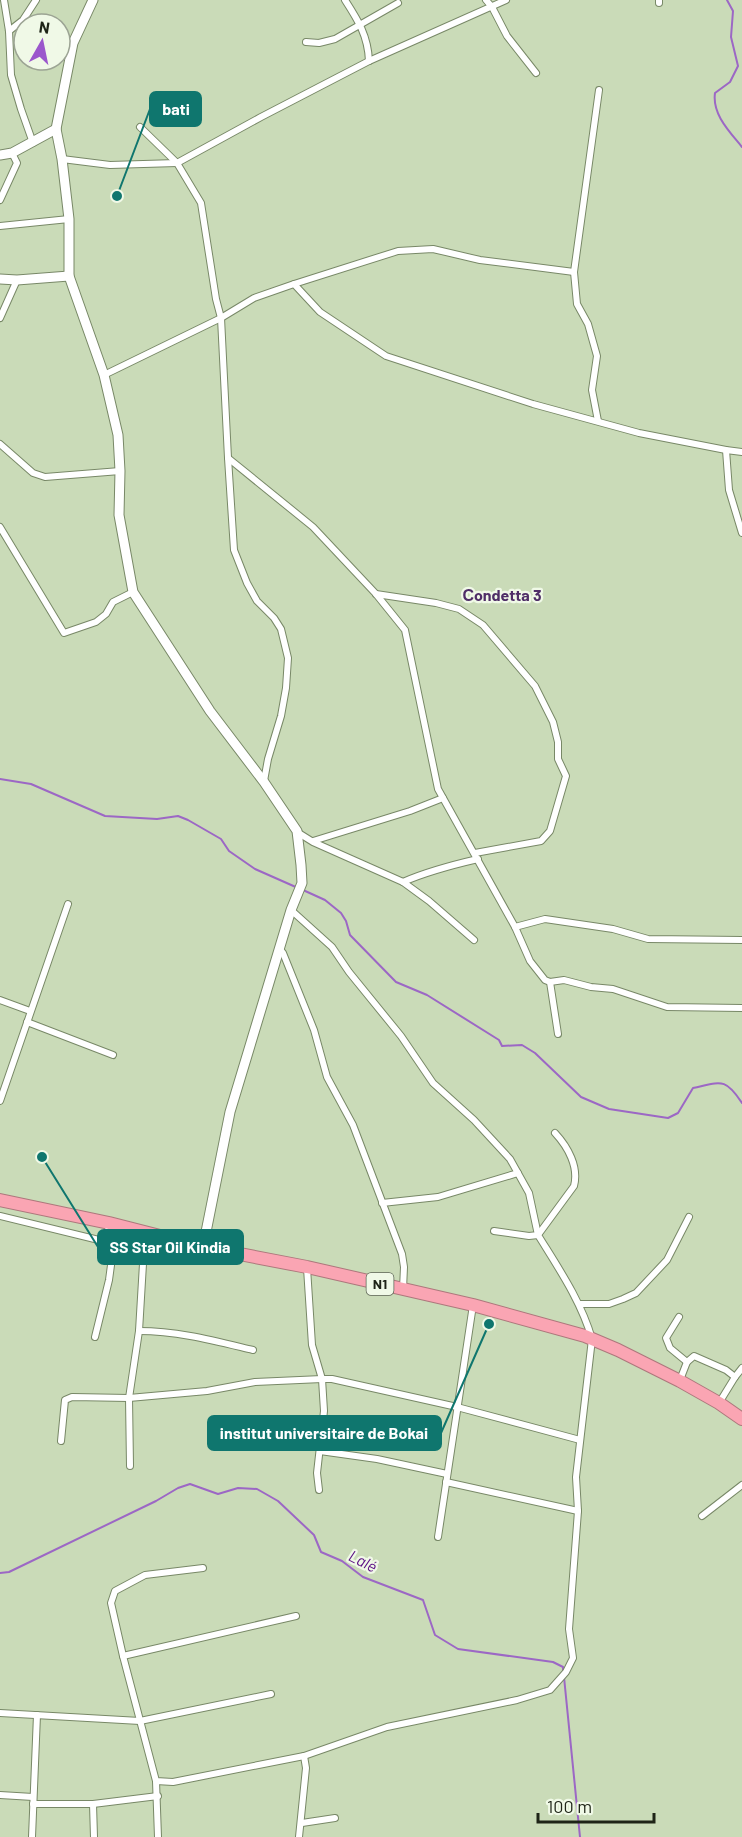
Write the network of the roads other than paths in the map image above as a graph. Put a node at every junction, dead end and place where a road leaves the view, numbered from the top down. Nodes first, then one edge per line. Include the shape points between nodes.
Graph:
1 (4, 0) edge
2 (36, 0) edge
3 (93, 0) edge
4 (345, 0) edge
5 (486, 0) edge
6 (506, 0) edge
7 (398, 3) dead end
8 (492, 7) junction
9 (360, 23) junction
10 (9, 33) junction
11 (0, 36) edge
12 (306, 42) dead end
13 (369, 60) junction
14 (536, 73) dead end
15 (599, 90) dead end
16 (140, 127) dead end
17 (56, 129) junction
18 (33, 143) junction
19 (12, 153) junction
20 (0, 155) edge
21 (63, 159) junction
22 (177, 163) junction
23 (0, 200) edge
24 (69, 219) junction
25 (0, 225) edge
26 (574, 272) junction
27 (69, 276) junction
28 (0, 279) edge
29 (17, 280) junction
30 (294, 284) junction
31 (0, 318) edge
32 (221, 318) junction
33 (104, 375) junction
34 (598, 421) junction
35 (0, 444) edge
36 (726, 450) junction
37 (742, 452) edge
38 (228, 458) junction
39 (120, 471) junction
40 (0, 527) edge
41 (742, 533) edge
42 (133, 592) junction
43 (376, 594) junction
44 (264, 782) junction
45 (443, 798) junction
46 (297, 831) junction
47 (313, 842) junction
48 (476, 856) junction
49 (403, 882) junction
50 (68, 904) dead end
51 (291, 910) junction
52 (515, 927) junction
53 (474, 940) dead end
54 (742, 940) edge
55 (279, 948) junction
56 (550, 982) junction
57 (0, 1000) edge
58 (742, 1008) edge
59 (30, 1011) junction
60 (27, 1022) junction
61 (558, 1034) dead end
62 (113, 1055) dead end
63 (0, 1101) edge
64 (555, 1133) dead end
65 (518, 1173) junction
66 (0, 1200) edge
67 (382, 1203) junction
68 (0, 1216) edge
69 (689, 1217) dead end
70 (109, 1223) junction
71 (494, 1231) dead end
72 (149, 1233) junction
73 (538, 1235) junction
74 (111, 1242) junction
75 (144, 1247) junction
76 (203, 1247) junction
77 (307, 1267) junction
78 (403, 1290) junction
79 (580, 1304) junction
80 (473, 1305) junction
81 (679, 1317) dead end
82 (139, 1331) junction
83 (95, 1337) dead end
84 (592, 1339) junction
85 (253, 1350) dead end
86 (687, 1362) junction
87 (742, 1368) edge
88 (735, 1377) junction
89 (322, 1379) junction
90 (680, 1381) junction
91 (129, 1398) junction
92 (719, 1403) junction
93 (457, 1407) junction
94 (742, 1419) edge
95 (580, 1440) junction
96 (61, 1442) dead end
97 (320, 1451) junction
98 (130, 1466) dead end
99 (447, 1474) junction
100 (446, 1482) junction
101 (742, 1485) edge
102 (319, 1490) dead end
103 (578, 1511) junction
104 (702, 1516) dead end
105 (438, 1537) dead end
106 (202, 1568) dead end
107 (296, 1616) dead end
108 (123, 1656) junction
109 (271, 1694) dead end
110 (0, 1713) edge
111 (37, 1715) junction
112 (140, 1721) junction
113 (304, 1756) junction
114 (156, 1781) junction
115 (0, 1795) edge
116 (158, 1796) junction
117 (33, 1801) junction
118 (93, 1804) junction
119 (335, 1818) dead end
120 (302, 1823) junction
121 (33, 1837) edge
122 (94, 1837) edge
123 (158, 1837) edge
124 (299, 1837) edge

1 - 10 street
2 - 10 street
3 - 17 street via 73,43
4 - 9 street
5 - 8 street
6 - 8 street
7 - 9 street
8 - 13 street
8 - 14 street via 507,36
9 - 12 street via 335,39
9 - 13 street
10 - 11 street
10 - 18 street via 11,75
13 - 22 street
15 - 26 street
16 - 22 street
17 - 18 street
17 - 21 street
18 - 19 street
19 - 20 street
19 - 23 street via 17,163
21 - 22 street via 110,165
21 - 24 street
22 - 32 street via 201,203
24 - 25 street
24 - 27 street
26 - 30 street via 480,260 433,249 398,251
26 - 34 street via 577,304 588,324 597,356 592,390
27 - 29 street
27 - 33 street
28 - 29 street
29 - 31 street
30 - 32 street via 254,298
30 - 34 street via 320,312 386,356
32 - 33 street
32 - 38 street
33 - 39 street via 118,435
34 - 36 street
35 - 39 street via 33,473 45,477
36 - 37 street
36 - 41 street via 729,490
38 - 43 street via 313,527
38 - 44 street via 234,550 257,601 281,629 288,658 281,716
39 - 42 street via 119,515
40 - 42 street via 64,633 96,622 113,602
42 - 44 street via 210,711
43 - 45 street via 405,630
43 - 48 street via 459,609 483,625 535,686 553,722 558,759 566,776 550,831 541,841
44 - 46 street
45 - 47 street
45 - 48 street
46 - 47 street
46 - 51 street via 302,883
47 - 49 street
48 - 49 street
48 - 52 street
49 - 53 street
50 - 59 street
51 - 55 street
51 - 65 street via 332,947 433,1083 474,1120
52 - 54 street via 545,919 613,929 648,939
52 - 56 street via 530,961
55 - 67 street via 314,1029 327,1077 353,1125
55 - 76 street via 230,1113
56 - 58 street via 564,980 613,989 667,1007
56 - 61 street
57 - 59 street
59 - 60 street
60 - 62 street
60 - 63 street
64 - 73 street via 565,1144 576,1177 574,1186
65 - 67 street via 438,1197
65 - 73 street via 528,1193
66 - 70 highway, N1
67 - 78 street via 402,1254
68 - 74 street
69 - 79 street via 668,1260 636,1293 609,1304
70 - 72 highway, N1
70 - 74 street
71 - 73 street
72 - 75 street
72 - 76 highway, N1
73 - 79 street
74 - 75 street
74 - 83 street via 109,1280
75 - 82 street
76 - 77 highway, N1
77 - 78 highway, N1
77 - 89 street via 312,1345
78 - 80 highway, N1
79 - 84 street
80 - 84 highway, N1
80 - 93 street
81 - 86 street via 666,1338 670,1348
82 - 85 street via 195,1336
82 - 91 street
84 - 90 highway, N1
84 - 95 street
86 - 88 street via 694,1356
86 - 90 street
87 - 88 street
88 - 92 street
89 - 91 street via 255,1382
89 - 93 street
89 - 97 street
90 - 92 highway, N1
91 - 96 street via 65,1400
91 - 98 street
92 - 94 highway, N1
93 - 95 street
93 - 99 street
95 - 103 street
97 - 99 street
97 - 102 street
99 - 100 street
100 - 103 street
100 - 105 street
101 - 104 street
103 - 113 street via 569,1629 573,1658 550,1690 387,1727
106 - 108 street via 145,1575 115,1591 111,1603
107 - 108 street
108 - 112 street
109 - 112 street
110 - 111 street
111 - 112 street
111 - 117 street
112 - 114 street
113 - 114 street via 173,1782
113 - 120 street
114 - 116 street
115 - 117 street
116 - 118 street
116 - 123 street
117 - 118 street
117 - 121 street
118 - 122 street
119 - 120 street
120 - 124 street

